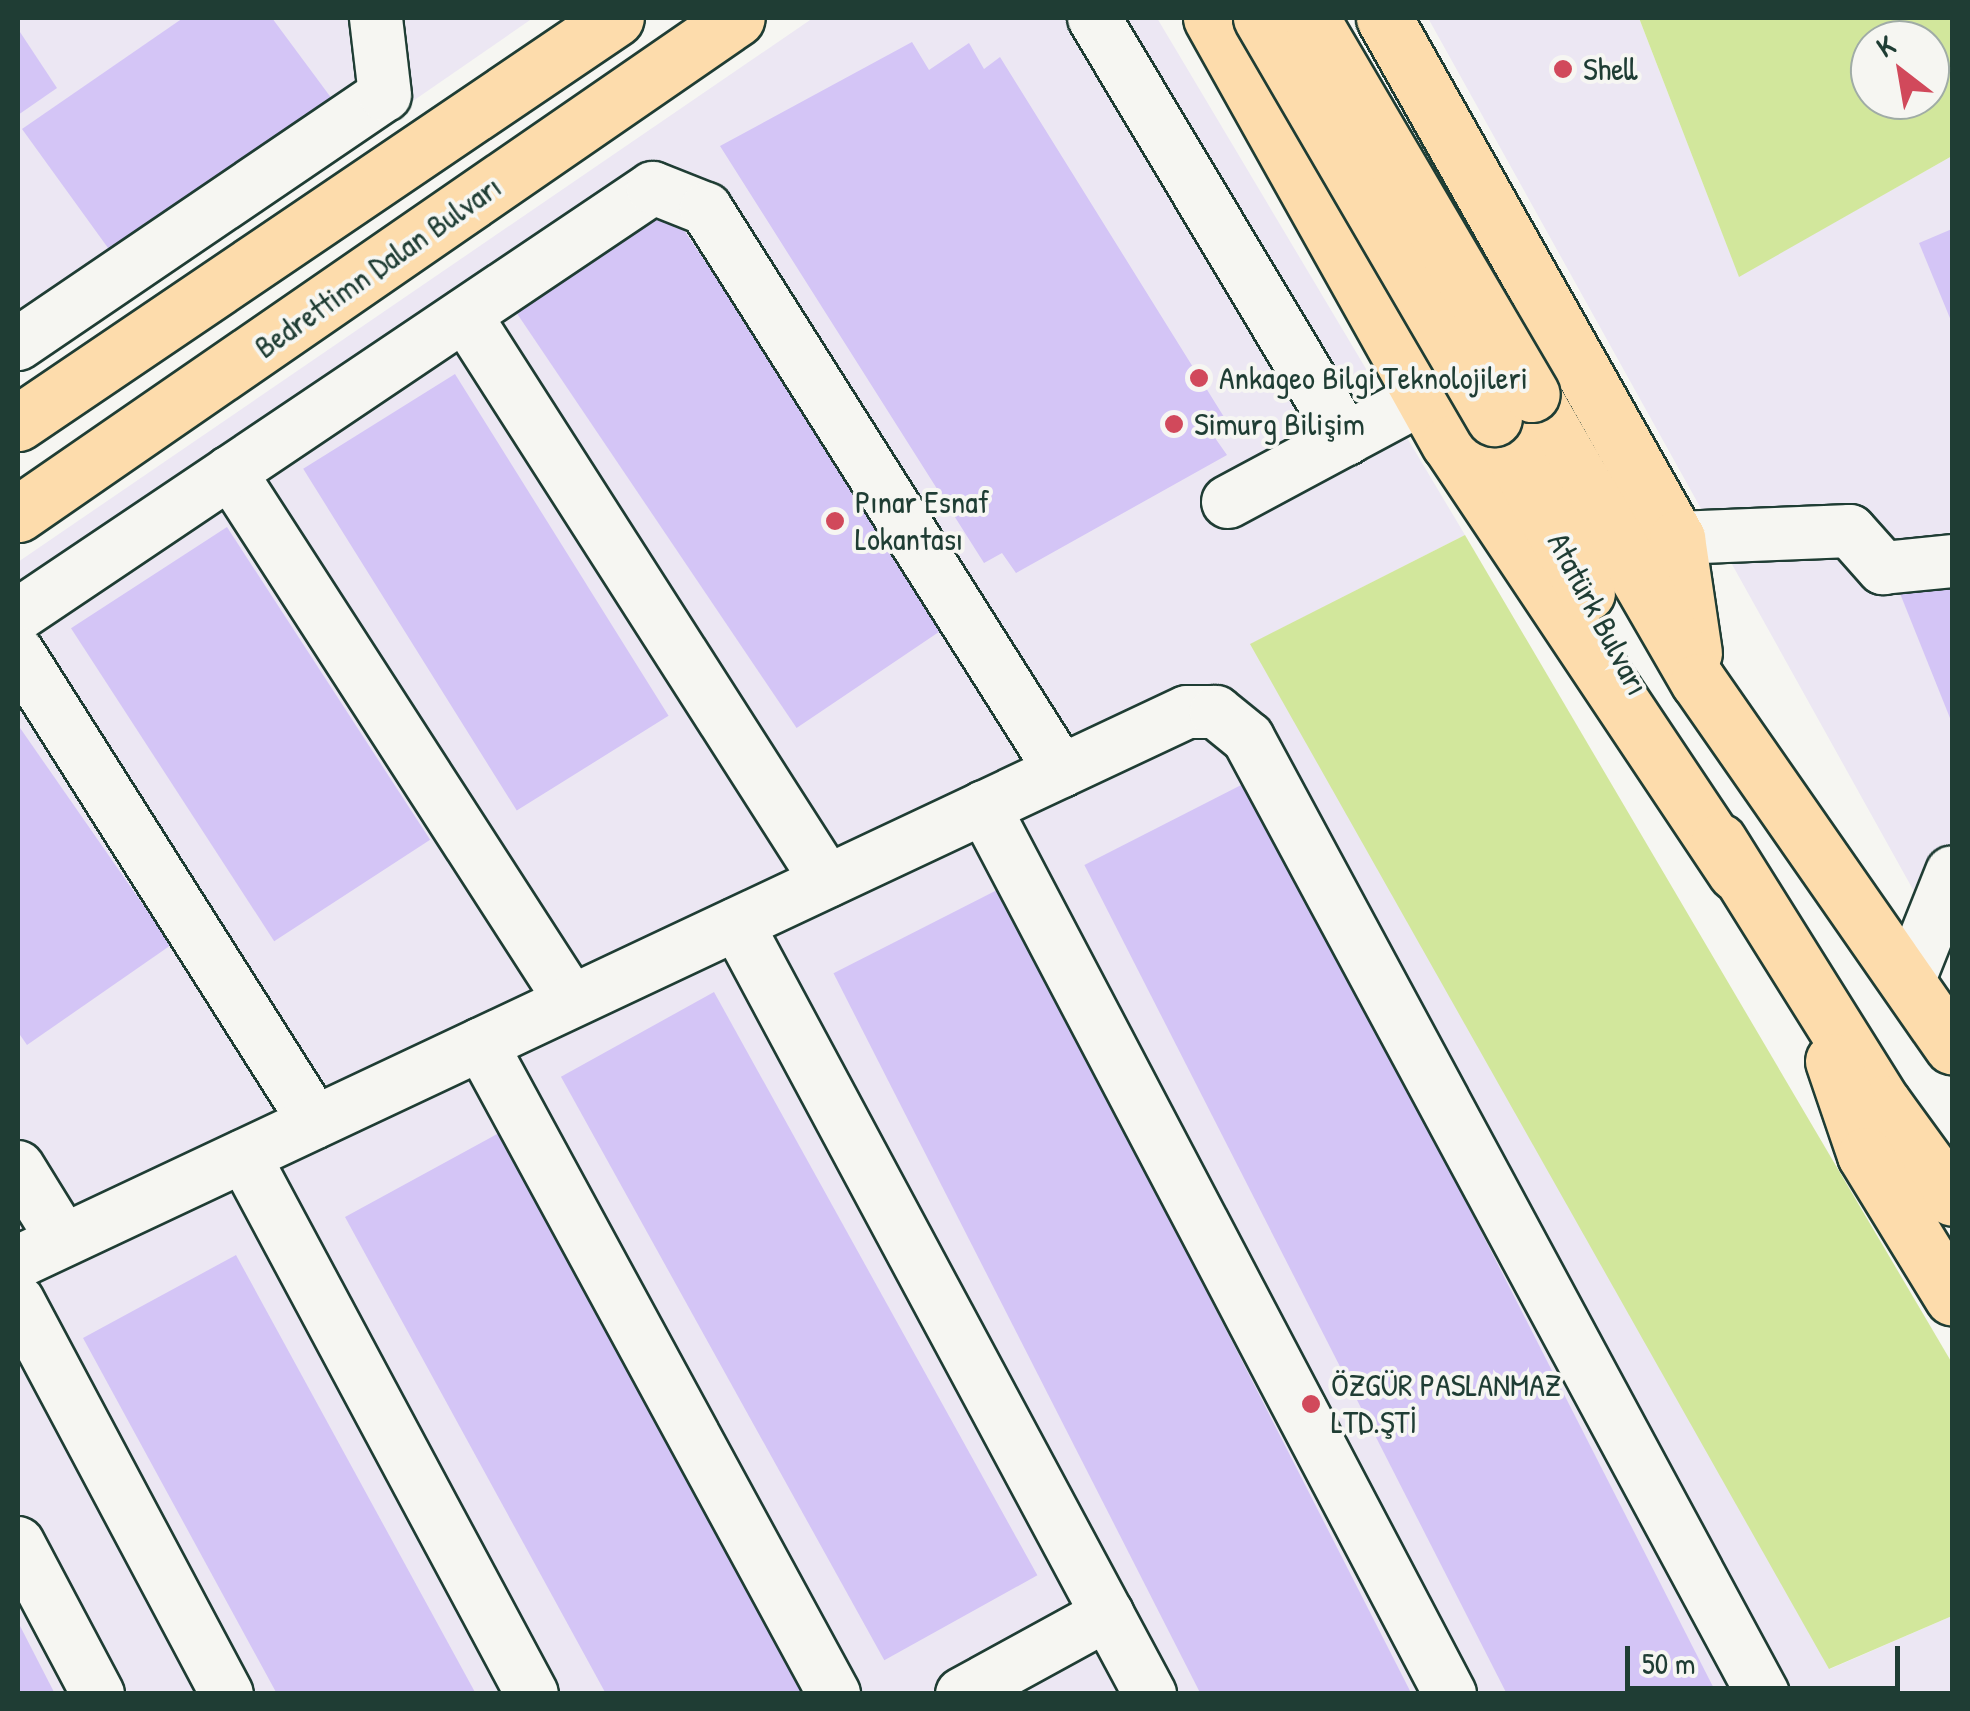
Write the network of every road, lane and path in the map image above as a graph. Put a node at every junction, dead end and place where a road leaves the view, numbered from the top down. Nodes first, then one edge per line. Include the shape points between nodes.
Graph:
1 (376, 18) edge
2 (616, 18) edge
3 (737, 18) edge
4 (779, 18) edge
5 (1094, 18) edge
6 (1311, 18) edge
7 (1384, 18) edge
8 (1227, 19) edge
9 (668, 64) junction
10 (465, 315) junction
11 (18, 344) edge
12 (1424, 398) junction
13 (1513, 406) junction
14 (18, 423) edge
15 (1346, 439) junction
16 (230, 472) junction
17 (1228, 502) dead end
18 (18, 514) edge
19 (1676, 538) junction
20 (1952, 561) edge
21 (18, 615) edge
22 (18, 653) edge
23 (1698, 681) junction
24 (1061, 771) junction
25 (984, 807) junction
26 (1735, 872) junction
27 (1952, 872) edge
28 (827, 881) junction
29 (737, 924) junction
30 (1930, 970) edge
31 (1812, 992) junction
32 (571, 1001) junction
33 (482, 1044) junction
34 (1952, 1046) edge
35 (315, 1122) junction
36 (244, 1156) junction
37 (18, 1167) edge
38 (1952, 1198) edge
39 (40, 1251) edge
40 (1952, 1297) edge
41 (18, 1302) edge
42 (20, 1555) edge
43 (1108, 1614) junction
44 (98, 1694) edge
45 (227, 1694) edge
46 (532, 1694) edge
47 (834, 1694) edge
48 (962, 1694) edge
49 (1150, 1694) edge
50 (1450, 1694) edge
51 (1763, 1694) edge

1 - 11 street via 385,95
2 - 14 main road
3 - 9 main road, Bedrettimn Dalan Bulvarı
4 - 9 main road
5 - 15 street
6 - 13 main road, Atatürk Bulvarı, bridge
7 - 19 main road
8 - 12 main road
8 - 13 main road, Atatürk Bulvarı, bridge
9 - 18 main road, Bedrettimn Dalan Bulvarı
10 - 16 street
10 - 24 street via 653,188 706,209
10 - 28 street
12 - 15 street
12 - 26 main road
13 - 23 main road, Atatürk Bulvarı
13 - 26 main road, Atatürk Bulvarı
15 - 17 street
16 - 21 street
16 - 32 street
19 - 20 street via 1850,532 1883,568
19 - 23 main road
22 - 35 street
23 - 30 main road, Atatürk Bulvarı
24 - 25 street
24 - 51 street via 1187,712 1216,712 1248,738
25 - 28 street
25 - 50 street
26 - 31 main road, Atatürk Bulvarı
27 - 30 street
28 - 29 street
29 - 32 street
29 - 43 street
30 - 34 main road, Atatürk Bulvarı
31 - 38 main road, Atatürk Bulvarı
31 - 40 main road via 1865,1155
32 - 33 street
33 - 35 street
33 - 47 street
35 - 36 street
36 - 39 street
36 - 46 street
37 - 39 street
41 - 45 street
42 - 44 street
43 - 48 street
43 - 49 street

